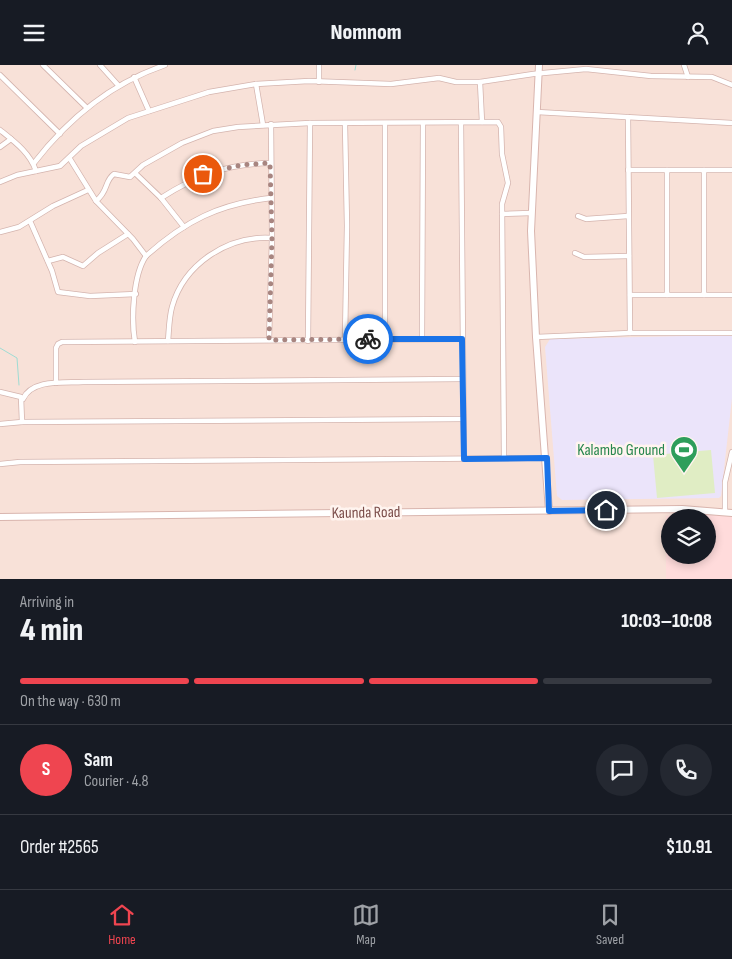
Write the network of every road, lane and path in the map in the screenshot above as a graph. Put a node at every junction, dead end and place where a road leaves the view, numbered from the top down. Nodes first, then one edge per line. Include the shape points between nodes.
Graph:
1 (43, 65) edge
2 (100, 65) edge
3 (166, 65) edge
4 (319, 65) edge
5 (540, 65) edge
6 (684, 65) edge
7 (156, 66) edge
8 (541, 73) junction
9 (0, 75) edge
10 (134, 77) junction
11 (688, 77) junction
12 (319, 82) junction
13 (480, 82) junction
14 (256, 84) junction
15 (118, 85) junction
16 (732, 85) edge
17 (87, 108) junction
18 (148, 111) junction
19 (537, 112) junction
20 (628, 117) junction
21 (482, 122) junction
22 (310, 123) junction
23 (423, 123) junction
24 (461, 123) junction
25 (732, 123) edge
26 (271, 124) junction
27 (345, 124) junction
28 (263, 125) junction
29 (385, 125) junction
30 (0, 130) edge
31 (60, 134) junction
32 (11, 139) junction
33 (0, 147) edge
34 (70, 159) junction
35 (34, 163) junction
36 (270, 163) junction
37 (628, 170) junction
38 (704, 170) junction
39 (732, 170) edge
40 (36, 171) junction
41 (667, 171) junction
42 (135, 173) junction
43 (0, 182) edge
44 (88, 190) junction
45 (160, 198) junction
46 (271, 198) junction
47 (96, 201) junction
48 (531, 213) junction
49 (502, 214) junction
50 (578, 216) dead end
51 (628, 216) junction
52 (30, 221) junction
53 (184, 227) junction
54 (0, 232) edge
55 (128, 234) junction
56 (272, 238) junction
57 (575, 253) dead end
58 (146, 256) junction
59 (630, 256) junction
60 (48, 261) junction
61 (136, 294) junction
62 (630, 295) junction
63 (667, 295) junction
64 (704, 295) junction
65 (732, 295) edge
66 (630, 333) junction
67 (732, 333) edge
68 (536, 337) junction
69 (345, 339) junction
70 (386, 339) junction
71 (422, 339) junction
72 (462, 339) junction
73 (269, 340) junction
74 (168, 341) junction
75 (308, 341) junction
76 (135, 342) junction
77 (462, 379) junction
78 (56, 383) junction
79 (0, 392) edge
80 (23, 399) junction
81 (463, 419) junction
82 (22, 422) junction
83 (0, 424) edge
84 (732, 452) edge
85 (504, 458) junction
86 (547, 458) junction
87 (464, 459) junction
88 (0, 464) edge
89 (549, 511) junction
90 (728, 512) edge
91 (0, 517) edge

1 - 17 street
2 - 15 street
3 - 7 street
4 - 12 street
5 - 8 street
6 - 11 street
7 - 10 street
8 - 11 street via 586,69
8 - 13 street
8 - 19 street
9 - 31 street
10 - 15 street
10 - 18 street
11 - 16 street via 712,77
12 - 13 street via 384,85 439,78
12 - 14 street
13 - 21 street
14 - 18 street via 209,92
14 - 28 street
15 - 17 street
17 - 31 street
18 - 34 street via 81,146
19 - 20 street
19 - 48 street
20 - 25 street
20 - 37 street
21 - 24 street
21 - 49 street via 498,122 501,127 508,183
22 - 26 street
22 - 27 street
22 - 75 street
23 - 24 street
23 - 29 street
23 - 71 street
24 - 72 street
26 - 28 street
26 - 36 street
27 - 29 street
27 - 69 street
28 - 42 street via 202,135 149,161
29 - 70 street
30 - 32 street
31 - 35 street
32 - 33 street
32 - 35 street
34 - 40 street via 54,169
34 - 44 street
35 - 40 street
36 - 45 street via 210,172
36 - 46 street
37 - 41 street
37 - 51 street
38 - 39 street
38 - 41 street
38 - 64 street
40 - 43 street
41 - 63 street
42 - 45 street
42 - 47 street via 128,178 114,174 105,193
44 - 47 street
44 - 52 street
45 - 53 street
46 - 53 street via 220,208
46 - 56 street
47 - 55 street
48 - 49 street
48 - 68 street
49 - 85 street
50 - 51 street via 586,219
51 - 59 street
52 - 54 street
52 - 60 street
53 - 58 street
55 - 58 street
55 - 60 street via 83,266 62,257
56 - 73 street
56 - 74 street via 238,240 216,251 196,267 172,305
57 - 59 street via 584,257
58 - 61 street via 139,270
59 - 62 street
60 - 61 street via 58,292 90,296
61 - 76 street
62 - 63 street
62 - 66 street
63 - 64 street
64 - 65 street
66 - 67 street
66 - 68 street
68 - 86 street
69 - 70 street
69 - 75 street
70 - 71 street
71 - 72 street
72 - 77 street
73 - 74 street
73 - 75 street
74 - 76 street
76 - 78 street via 58,344
77 - 78 street
77 - 81 street
78 - 80 street via 30,388
79 - 80 street
80 - 82 street
81 - 82 street
81 - 87 street
82 - 83 street
84 - 90 street via 726,482
85 - 86 street
85 - 87 street
86 - 89 street
87 - 88 street
89 - 90 street, Kaunda Road via 682,509
89 - 91 street, Kaunda Road

